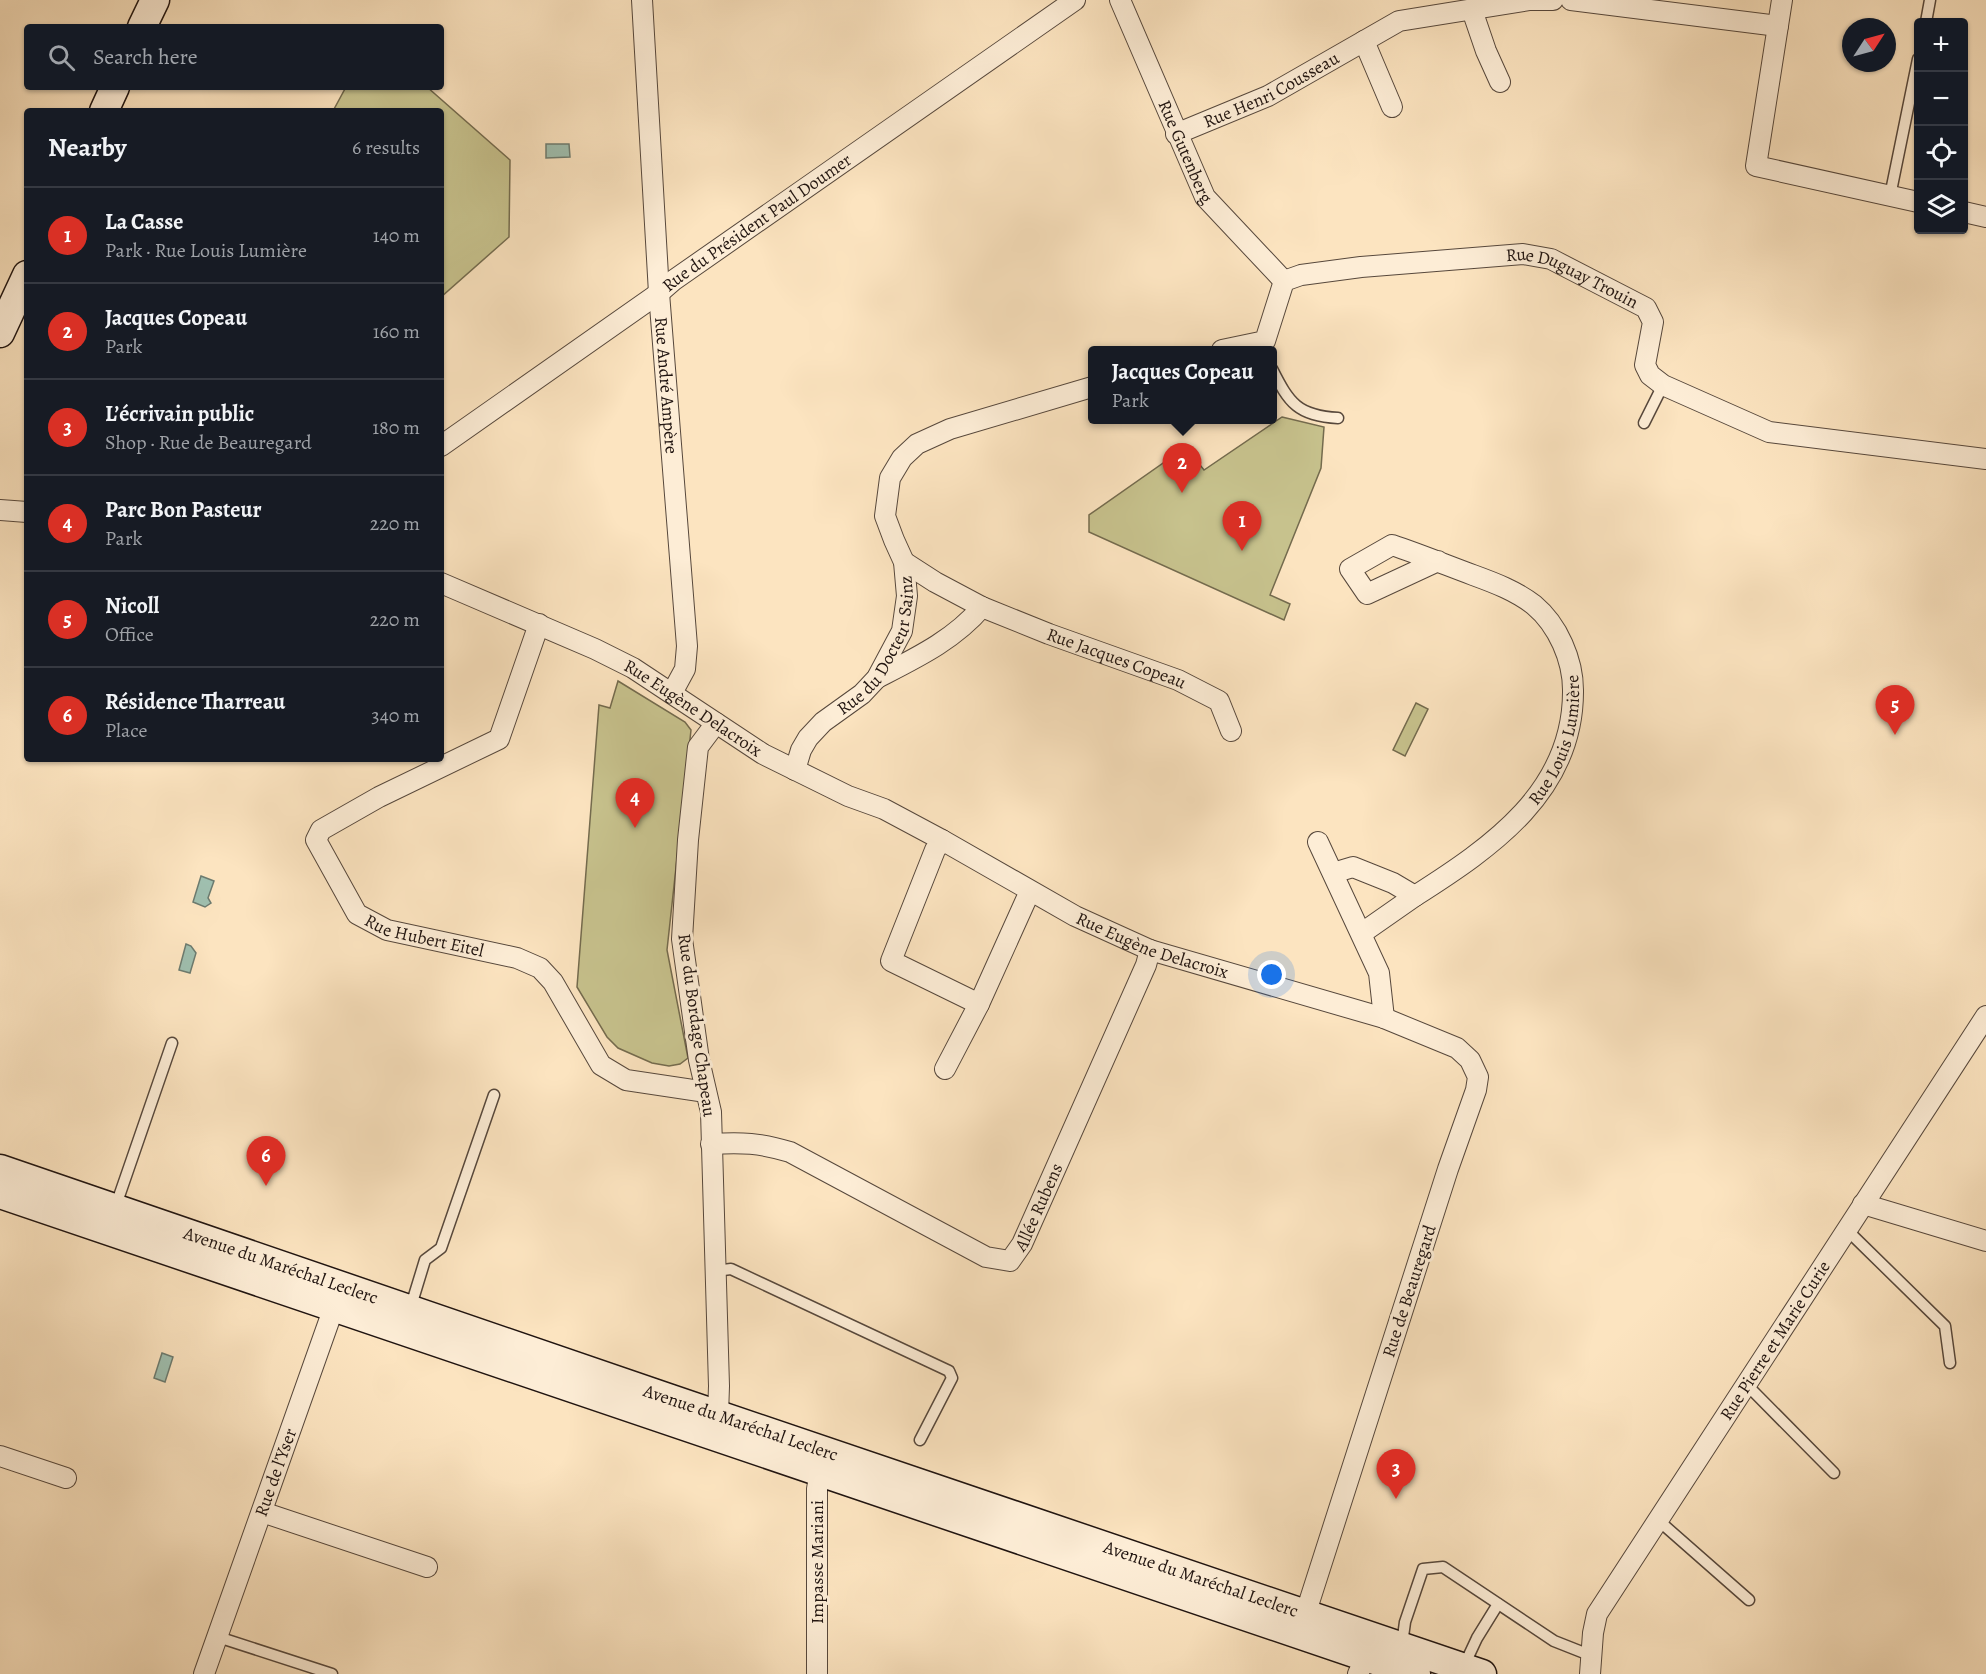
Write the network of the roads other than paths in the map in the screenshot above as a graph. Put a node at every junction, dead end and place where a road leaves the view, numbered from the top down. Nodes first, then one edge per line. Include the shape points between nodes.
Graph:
1 (155, 0) edge
2 (642, 0) edge
3 (1075, 0) edge
4 (1120, 0) edge
5 (1530, 0) edge
6 (1553, 0) edge
7 (1571, 0) edge
8 (1782, 0) edge
9 (1930, 0) edge
10 (1472, 10) junction
11 (1927, 18) edge
12 (143, 24) edge
13 (1778, 26) junction
14 (1364, 41) junction
15 (1915, 72) edge
16 (1500, 82) dead end
17 (114, 90) edge
18 (1392, 107) dead end
19 (105, 108) edge
20 (1176, 134) junction
21 (1890, 196) junction
22 (1914, 201) edge
23 (1968, 213) edge
24 (1986, 216) edge
25 (24, 281) edge
26 (1284, 281) junction
27 (658, 293) junction
28 (0, 333) edge
29 (1266, 346) edge
30 (1277, 379) edge
31 (1664, 385) junction
32 (1088, 388) edge
33 (1338, 418) dead end
34 (1644, 423) dead end
35 (444, 445) edge
36 (1986, 459) edge
37 (0, 510) edge
38 (24, 512) edge
39 (1438, 561) dead end
40 (904, 562) junction
41 (444, 584) edge
42 (982, 607) junction
43 (539, 624) junction
44 (878, 678) junction
45 (672, 693) junction
46 (716, 723) junction
47 (1231, 731) dead end
48 (795, 770) junction
49 (942, 840) junction
50 (1318, 842) dead end
51 (1333, 873) junction
52 (1030, 891) junction
53 (1415, 896) junction
54 (1362, 933) junction
55 (1150, 950) junction
56 (978, 1004) junction
57 (1384, 1018) junction
58 (1985, 1020) edge
59 (172, 1043) dead end
60 (945, 1068) dead end
61 (706, 1092) junction
62 (494, 1095) dead end
63 (711, 1144) junction
64 (0, 1169) edge
65 (0, 1194) edge
66 (1863, 1204) junction
67 (115, 1208) junction
68 (1846, 1229) junction
69 (1986, 1241) edge
70 (716, 1271) junction
71 (334, 1307) junction
72 (372, 1308) junction
73 (406, 1308) junction
74 (1950, 1363) dead end
75 (1746, 1384) junction
76 (706, 1422) junction
77 (920, 1440) dead end
78 (0, 1456) edge
79 (821, 1461) junction
80 (1834, 1473) dead end
81 (66, 1479) dead end
82 (262, 1512) junction
83 (1658, 1520) junction
84 (427, 1567) dead end
85 (1749, 1600) dead end
86 (1498, 1604) junction
87 (1300, 1624) junction
88 (218, 1636) junction
89 (1402, 1647) junction
90 (1366, 1656) edge
91 (1591, 1665) edge
92 (1473, 1671) edge
93 (204, 1674) edge
94 (332, 1674) edge
95 (817, 1674) edge
96 (1416, 1674) edge

1 - 12 main road
2 - 27 street, Rue André Ampère
3 - 27 street, Rue du Président Paul Doumer
4 - 20 street, Rue Gutenberg
5 - 6 street, Rue Henri Cousseau
5 - 10 street, Rue Henri Cousseau
7 - 13 street
8 - 13 street
9 - 11 lane
10 - 14 street, Rue Henri Cousseau via 1399,21
10 - 16 street
13 - 21 street via 1756,166
14 - 18 street
14 - 20 street, Rue Henri Cousseau via 1268,96
15 - 21 lane
17 - 19 main road
20 - 26 street, Rue Gutenberg via 1205,197
21 - 22 street
23 - 24 street
25 - 28 main road
26 - 29 street
26 - 31 street, Rue Duguay Trouin via 1361,267 1523,254 1551,259 1646,308 1653,322 1645,365 1650,375
27 - 35 street, Rue du Président Paul Doumer
27 - 45 street, Rue André Ampère via 687,646 685,669
30 - 33 lane via 1303,411
31 - 34 lane
31 - 36 street, Rue Duguay Trouin via 1769,432
32 - 40 street, Rue du Docteur Sainz via 951,429 917,444 902,458 890,478 885,516
37 - 38 street
39 - 53 street, Rue Louis Lumière via 1511,590 1535,606 1566,650 1573,676 1574,704 1560,759 1529,806 1483,851
40 - 42 street, Rue Jacques Copeau
40 - 44 street, Rue du Docteur Sainz via 907,596 902,631
41 - 43 street, Rue Eugène Delacroix
42 - 44 street via 969,622 930,651
42 - 47 street, Rue Jacques Copeau via 1178,680 1219,701
43 - 45 street, Rue Eugène Delacroix via 633,668
43 - 61 street, Rue Hubert Eitel via 499,739 379,797 321,830 316,840 357,914 387,930 517,958 540,968 553,982 601,1065 626,1080
44 - 48 street, Rue du Docteur Sainz via 808,738
45 - 46 street, Rue Eugène Delacroix
46 - 48 street, Rue Eugène Delacroix
46 - 61 street, Rue du Bordage Chapeau via 698,747 682,939
48 - 49 street, Rue Eugène Delacroix via 884,809
49 - 52 street, Rue Eugène Delacroix
49 - 56 street via 891,961
50 - 51 street
51 - 53 street via 1353,867
51 - 54 street
52 - 55 street, Rue Eugène Delacroix
52 - 56 street
53 - 54 street, Rue Louis Lumière
54 - 57 street via 1379,973
55 - 57 street, Rue Eugène Delacroix
55 - 63 street, Allée Rubens via 1022,1244 1010,1261 986,1257 789,1152 763,1144
56 - 60 street
57 - 87 street, Rue de Beauregard via 1456,1048 1470,1060 1478,1077
58 - 66 street, Rue Pierre et Marie Curie
59 - 67 lane
61 - 63 street, Rue du Bordage Chapeau via 711,1112
62 - 73 lane via 441,1248 425,1260 414,1296
63 - 70 street, Rue du Bordage Chapeau
64 - 67 main road, Avenue du Maréchal Leclerc
65 - 71 main road, Avenue du Maréchal Leclerc
66 - 68 street, Rue Pierre et Marie Curie
66 - 69 street
67 - 72 main road, Avenue du Maréchal Leclerc
68 - 74 lane via 1945,1326
68 - 75 street, Rue Pierre et Marie Curie
70 - 76 street, Rue du Bordage Chapeau via 720,1386
70 - 77 lane via 731,1269 949,1371 952,1378
71 - 72 main road, Avenue du Maréchal Leclerc
71 - 82 street, Rue de l’Yser
72 - 73 main road, Avenue du Maréchal Leclerc
72 - 76 main road, Avenue du Maréchal Leclerc
73 - 76 main road, Avenue du Maréchal Leclerc
75 - 80 lane
75 - 83 street, Rue Pierre et Marie Curie
76 - 79 main road, Avenue du Maréchal Leclerc
78 - 81 street
79 - 87 main road, Avenue du Maréchal Leclerc
79 - 95 street, Impasse Mariani
82 - 84 street
82 - 88 street, Rue de l’Yser
83 - 85 lane
83 - 91 street, Rue Pierre et Marie Curie via 1597,1614
86 - 89 lane via 1443,1567 1422,1569 1405,1622
86 - 91 lane
86 - 92 lane via 1477,1638
87 - 90 main road, Avenue du Maréchal Leclerc
88 - 93 street, Rue de l’Yser
88 - 94 lane
89 - 90 main road, Avenue du Maréchal Leclerc
89 - 92 main road, Avenue du Maréchal Leclerc
90 - 96 main road, Avenue du Maréchal Leclerc

